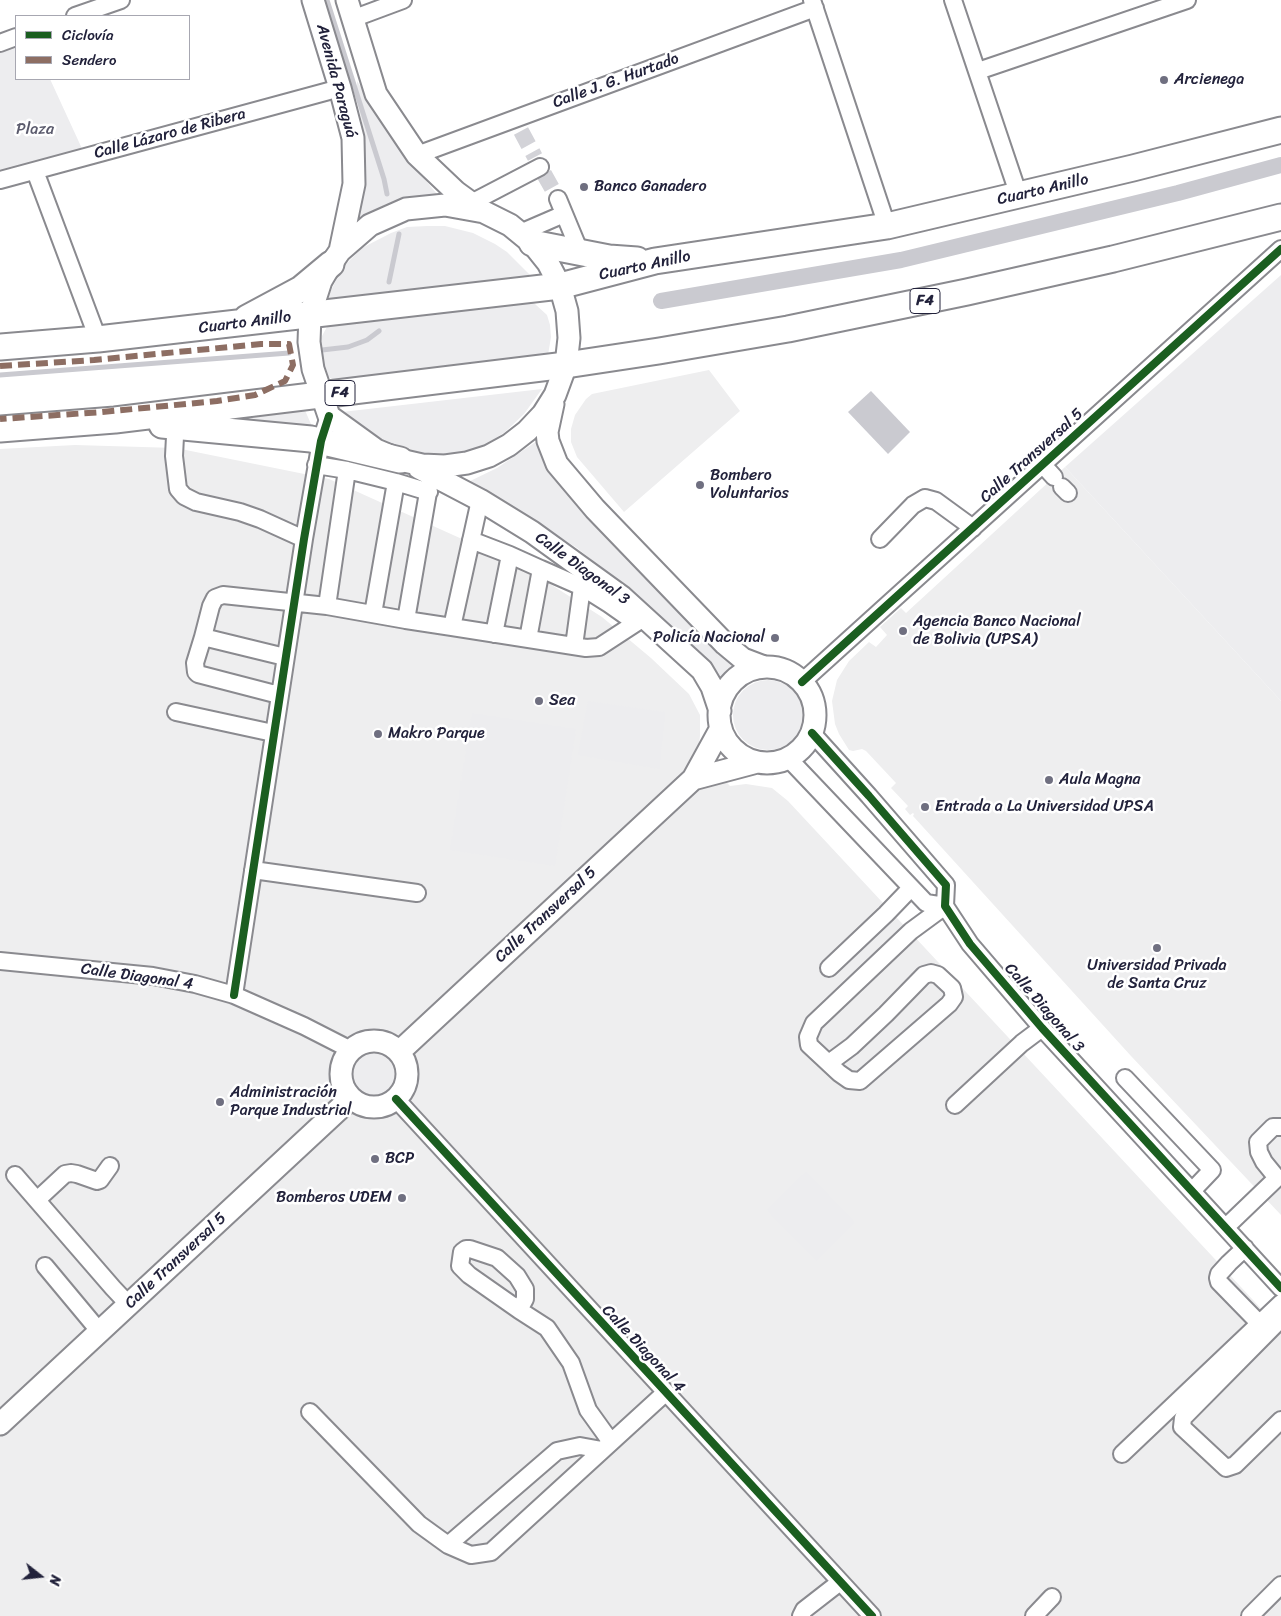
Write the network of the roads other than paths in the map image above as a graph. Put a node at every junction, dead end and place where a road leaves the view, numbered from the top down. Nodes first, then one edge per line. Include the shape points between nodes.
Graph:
1 (121, 0) edge
2 (313, 0) edge
3 (403, 0) edge
4 (953, 0) edge
5 (1187, 0) edge
6 (814, 4) edge
7 (350, 10) edge
8 (78, 15) edge
9 (15, 37) edge
10 (0, 43) edge
11 (978, 71) junction
12 (340, 88) junction
13 (1281, 130) edge
14 (417, 155) junction
15 (540, 166) dead end
16 (35, 171) junction
17 (0, 180) edge
18 (1019, 196) junction
19 (558, 199) tunnel mouth
20 (477, 208) junction
21 (564, 214) junction
22 (1281, 217) edge
23 (887, 226) junction
24 (526, 238) junction
25 (1281, 249) edge
26 (580, 252) junction
27 (335, 257) junction
28 (655, 261) junction
29 (560, 286) junction
30 (310, 315) junction
31 (237, 324) junction
32 (98, 339) junction
33 (0, 347) edge
34 (566, 365) junction
35 (555, 395) junction
36 (326, 406) junction
37 (176, 419) junction
38 (0, 428) edge
39 (321, 441) junction
40 (316, 465) junction
41 (1043, 465) junction
42 (402, 468) junction
43 (347, 470) junction
44 (430, 483) junction
45 (1061, 486) dead end
46 (480, 500) junction
47 (972, 528) junction
48 (304, 539) junction
49 (880, 539) dead end
50 (471, 540) junction
51 (510, 555) junction
52 (541, 568) junction
53 (582, 587) junction
54 (293, 604) junction
55 (327, 606) junction
56 (373, 614) junction
57 (406, 620) junction
58 (640, 620) junction
59 (452, 627) junction
60 (494, 634) junction
61 (203, 637) junction
62 (528, 639) junction
63 (574, 646) junction
64 (285, 657) junction
65 (764, 667) junction
66 (802, 682) junction
67 (279, 695) junction
68 (176, 712) dead end
69 (721, 719) junction
70 (812, 733) junction
71 (273, 734) junction
72 (788, 758) junction
73 (757, 762) junction
74 (692, 779) junction
75 (904, 838) junction
76 (883, 858) junction
77 (253, 870) junction
78 (912, 888) junction
79 (417, 893) dead end
80 (945, 906) junction
81 (0, 961) edge
82 (829, 968) dead end
83 (234, 995) junction
84 (1042, 1028) junction
85 (351, 1050) junction
86 (399, 1052) junction
87 (829, 1063) junction
88 (1125, 1078) dead end
89 (351, 1098) junction
90 (396, 1099) junction
91 (955, 1105) dead end
92 (1281, 1127) edge
93 (110, 1166) dead end
94 (15, 1175) dead end
95 (1279, 1180) edge
96 (1192, 1191) junction
97 (37, 1200) junction
98 (1226, 1227) junction
99 (1245, 1248) junction
100 (45, 1266) dead end
101 (1281, 1288) edge
102 (1281, 1303) edge
103 (129, 1304) junction
104 (519, 1310) dead end
105 (1281, 1319) edge
106 (1259, 1323) junction
107 (100, 1332) junction
108 (665, 1393) junction
109 (310, 1412) dead end
110 (1281, 1420) edge
111 (0, 1424) edge
112 (606, 1446) junction
113 (1122, 1454) dead end
114 (448, 1545) junction
115 (840, 1582) junction
116 (1281, 1584) edge
117 (1052, 1597) dead end
118 (801, 1616) edge
119 (872, 1616) edge
120 (1034, 1616) edge
121 (1250, 1616) edge

1 - 8 street
2 - 12 main road, Avenida Paraguá
3 - 7 street
4 - 11 street
5 - 11 street
6 - 14 street, Calle J. G. Hurtado via 517,125
6 - 23 street
7 - 14 main road, Avenida Paraguá via 376,94
9 - 10 street
11 - 18 street
12 - 16 street, Calle Lázaro de Ribera
12 - 27 main road, Avenida Paraguá via 353,138 354,184
13 - 18 highway, Cuarto Anillo
14 - 20 main road, Avenida Paraguá
15 - 20 street
16 - 17 street, Calle Lázaro de Ribera
16 - 32 street
18 - 23 highway, Cuarto Anillo
19 - 21 street
20 - 24 main road via 510,225
20 - 27 main road via 445,205 406,209 370,225
21 - 24 street
21 - 26 street
22 - 34 highway, F4 via 1113,259 797,327
23 - 28 highway, Cuarto Anillo
24 - 26 highway
24 - 29 main road via 548,263
25 - 41 street, Calle Transversal 5
26 - 28 highway via 609,258
27 - 30 main road via 321,281
27 - 31 highway via 300,289
28 - 29 highway, Cuarto Anillo
29 - 30 highway, Cuarto Anillo
29 - 34 main road via 567,311
30 - 31 highway, Cuarto Anillo
30 - 36 main road via 313,369
31 - 32 highway, Cuarto Anillo
32 - 33 highway, Cuarto Anillo
34 - 35 main road
34 - 36 highway, F4
35 - 42 main road via 527,431 489,456 467,463
35 - 65 main road via 547,432 557,464 595,510 725,644 743,659
36 - 37 highway, F4
36 - 39 street
36 - 42 main road
37 - 38 highway
37 - 39 highway
37 - 48 street via 174,456 178,489 184,496 260,519
39 - 40 street
39 - 42 highway
40 - 43 street
40 - 48 street
41 - 45 street
41 - 47 street, Calle Transversal 5
42 - 43 street
42 - 44 main road, Calle Diagonal 3
42 - 56 street
43 - 55 street
44 - 46 main road, Calle Diagonal 3
44 - 57 street
46 - 50 street
46 - 58 main road, Calle Diagonal 3 via 532,532 622,597
47 - 49 street via 936,501 925,498
47 - 66 street, Calle Transversal 5
48 - 54 street
50 - 51 street
50 - 59 street
51 - 52 street
51 - 60 street
52 - 53 street
52 - 62 street
53 - 58 street
53 - 63 street
54 - 55 street
54 - 61 street via 223,595 215,598 211,606
54 - 64 street
55 - 56 street
56 - 57 street
57 - 59 street
58 - 63 street via 598,647
58 - 69 main road, Calle Diagonal 3 via 702,670 712,687
59 - 60 street
60 - 62 street
61 - 64 street
61 - 67 street via 195,663 198,674
62 - 63 street
64 - 67 street
65 - 66 main road via 781,669
65 - 69 main road via 748,671 734,681 724,695
66 - 70 main road via 814,706
67 - 71 street
68 - 71 street
69 - 73 main road via 724,736 734,750
69 - 74 main road, Calle Transversal 5
70 - 72 main road via 802,748
70 - 75 street, Calle Diagonal 3
71 - 77 street
72 - 73 main road via 773,763
72 - 76 street
73 - 74 main road, Calle Transversal 5
74 - 86 main road, Calle Transversal 5
75 - 76 street
75 - 80 street, Calle Diagonal 3 via 946,885
76 - 78 street
77 - 79 street
77 - 83 street
78 - 80 street via 926,903
78 - 82 street
80 - 84 street, Calle Diagonal 3 via 970,944
80 - 87 street via 910,931 814,1023 808,1037 809,1045
81 - 83 street, Calle Diagonal 4 via 153,976
83 - 85 street, Calle Diagonal 4
84 - 91 street
84 - 96 street, Calle Diagonal 3
85 - 86 main road via 370,1040 391,1045
85 - 89 main road via 344,1058 341,1074 344,1090
86 - 90 main road via 407,1070 404,1086
87 - 87 street via 849,1080 860,1081 949,1004 954,996 952,988 938,975 924,975 852,1046
88 - 96 street via 1212,1170
89 - 90 main road via 368,1107 378,1107
89 - 103 main road, Calle Transversal 5
90 - 108 street, Calle Diagonal 4
92 - 95 street via 1273,1127 1258,1142 1259,1152
93 - 97 street via 97,1181 77,1174 65,1174
94 - 97 street
95 - 98 street
96 - 98 street, Calle Diagonal 3
97 - 103 street
98 - 99 street, Calle Diagonal 3
99 - 101 street, Calle Diagonal 3
99 - 106 street via 1218,1278
100 - 107 street
102 - 106 street
103 - 107 main road, Calle Transversal 5
104 - 112 street via 547,1328 572,1363 588,1410
105 - 110 street via 1183,1418 1182,1427 1226,1468 1235,1465
106 - 113 street
107 - 111 main road, Calle Transversal 5
108 - 112 street
108 - 115 street, Calle Diagonal 4
109 - 114 street via 419,1524
112 - 114 street via 580,1446 557,1451
112 - 114 street via 491,1552 471,1555
115 - 118 street via 804,1610
115 - 119 street, Calle Diagonal 4
116 - 121 street
117 - 120 street

